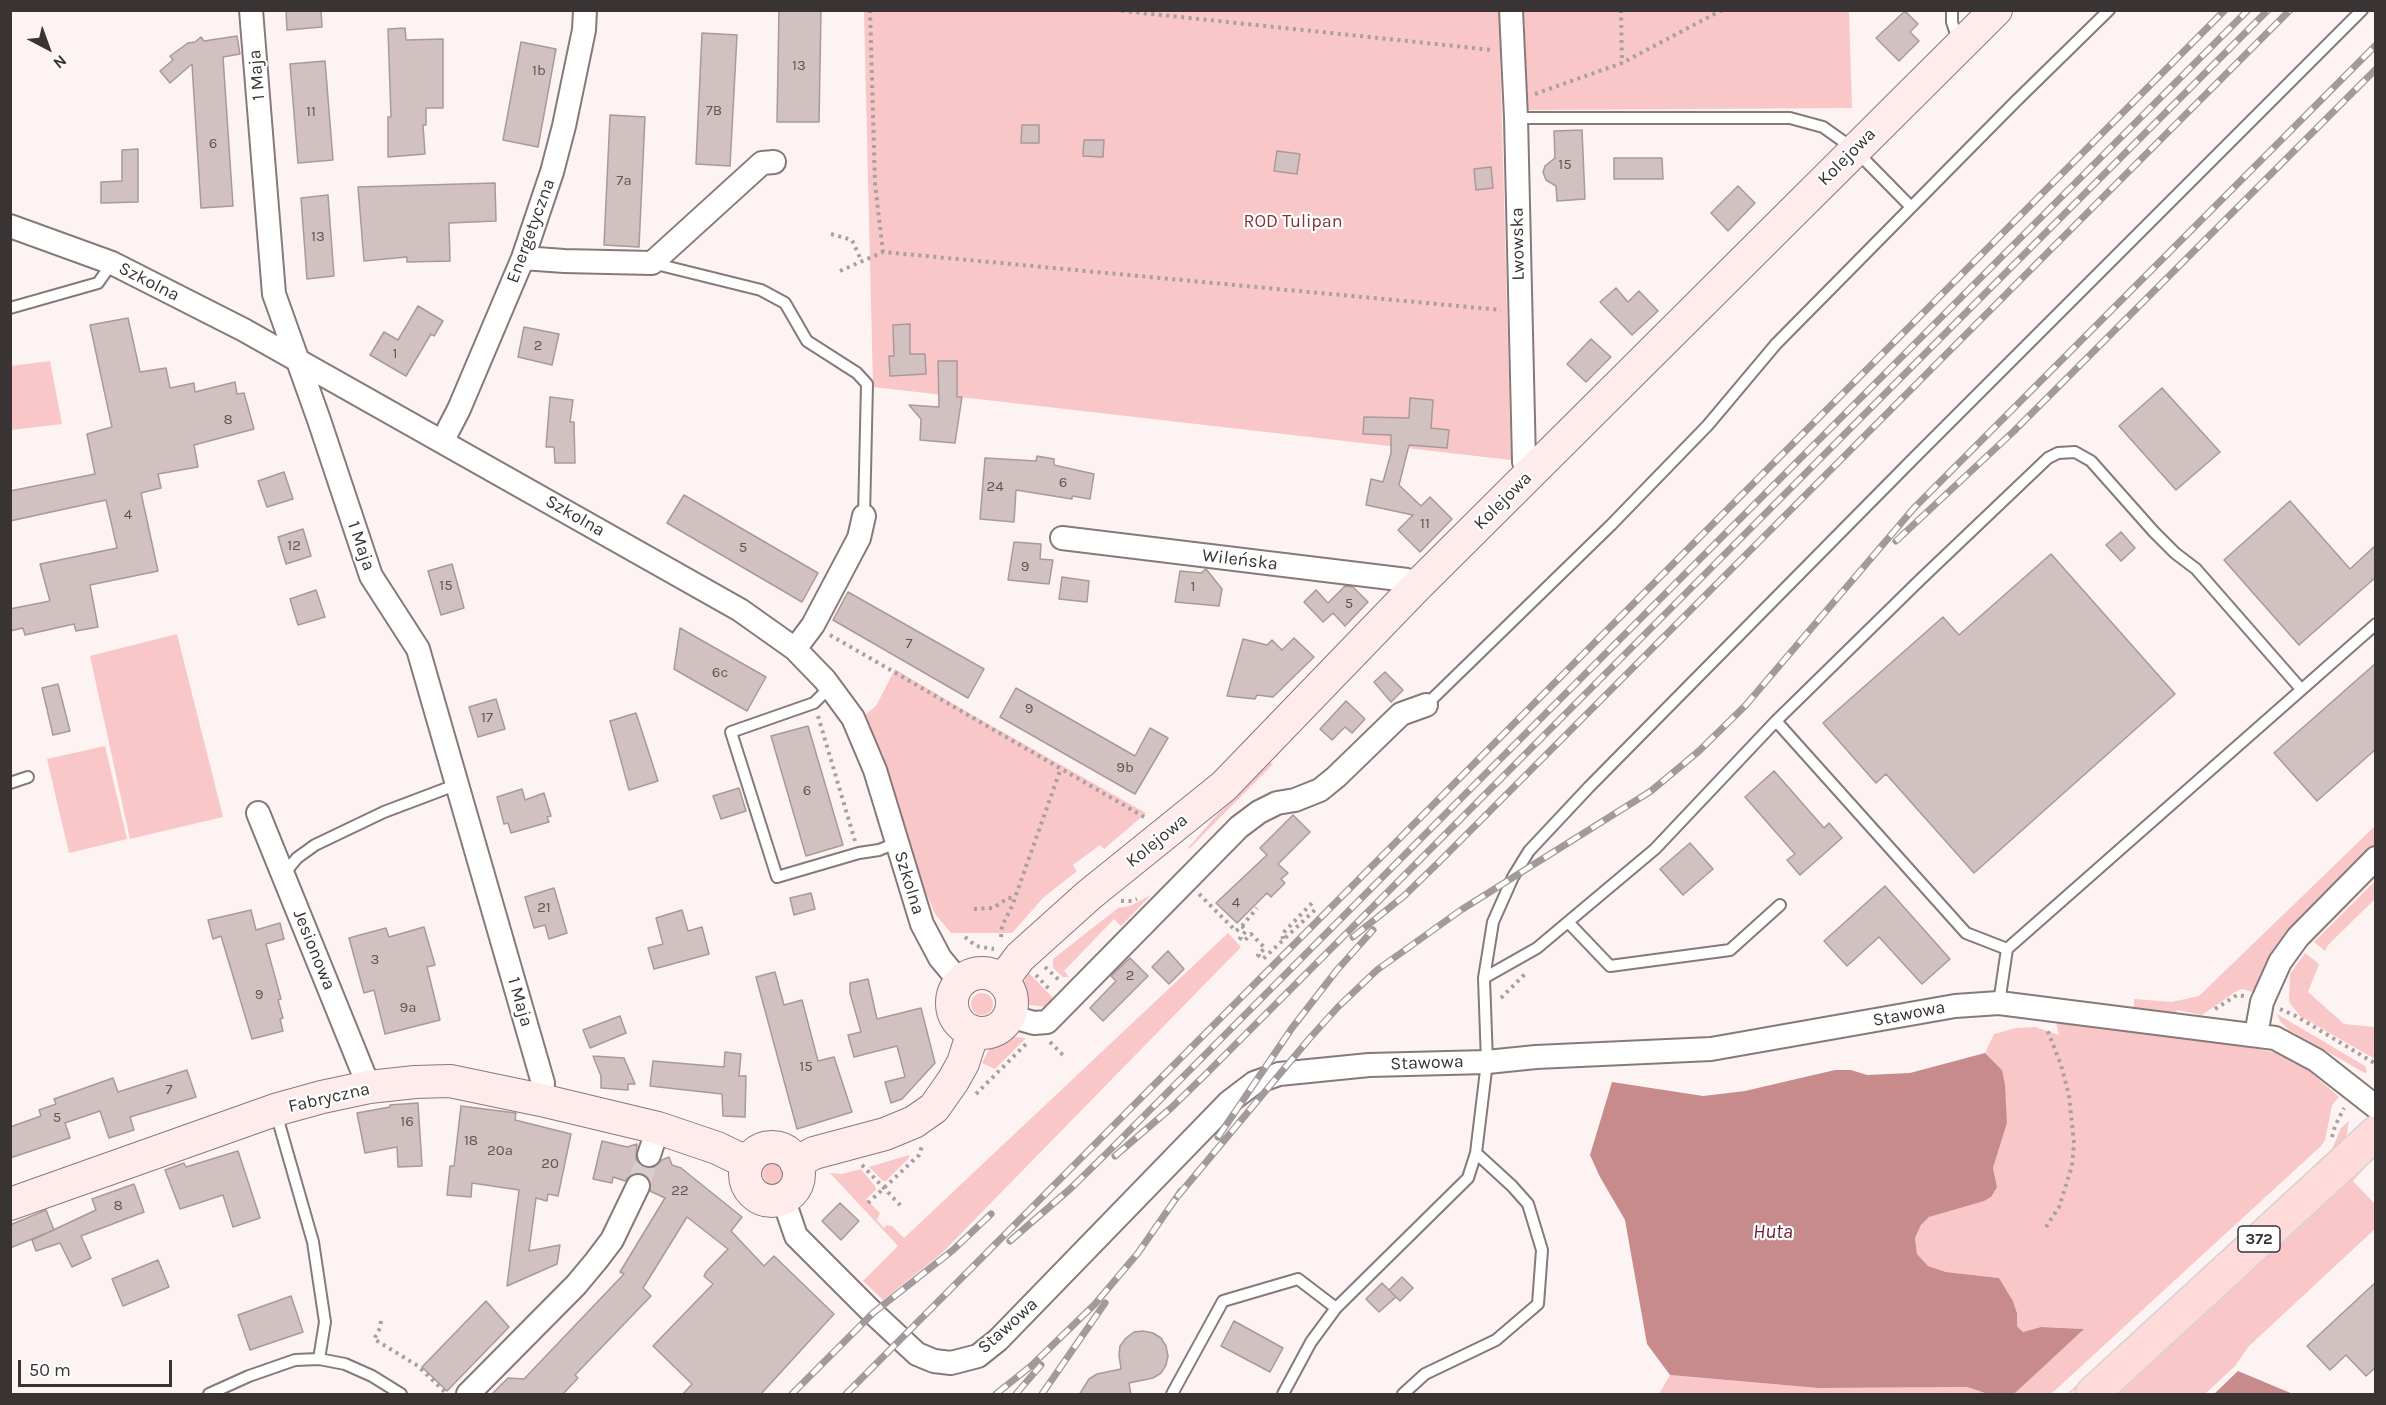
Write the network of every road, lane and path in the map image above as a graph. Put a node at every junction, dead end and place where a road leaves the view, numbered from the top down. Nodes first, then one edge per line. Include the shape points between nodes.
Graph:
1 (251, 10) edge
2 (585, 10) edge
3 (870, 10) edge
4 (1114, 10) edge
5 (1511, 10) edge
6 (1621, 10) edge
7 (1722, 10) edge
8 (1952, 10) edge
9 (1996, 10) edge
10 (2109, 10) edge
11 (2362, 10) edge
12 (1965, 41) junction
13 (1513, 52) junction
14 (1622, 63) junction
15 (1515, 109) junction
16 (1854, 149) junction
17 (774, 162) dead end
18 (1911, 207) junction
19 (10, 226) edge
20 (831, 234) dead end
21 (883, 252) junction
22 (523, 258) junction
23 (861, 260) junction
24 (112, 263) junction
25 (652, 263) junction
26 (840, 271) dead end
27 (10, 308) edge
28 (1519, 312) junction
29 (297, 359) junction
30 (442, 440) junction
31 (1529, 475) junction
32 (864, 516) joint
33 (1062, 538) dead end
34 (1415, 588) junction
35 (2376, 624) edge
36 (813, 625) junction
37 (795, 649) junction
38 (2301, 689) junction
39 (822, 695) junction
40 (1426, 705) joint
41 (1776, 721) junction
42 (1061, 768) junction
43 (28, 777) dead end
44 (10, 783) edge
45 (458, 784) junction
46 (258, 813) dead end
47 (1148, 820) dead end
48 (896, 843) junction
49 (859, 853) junction
50 (2376, 858) edge
51 (283, 875) junction
52 (1186, 881) junction
53 (1015, 898) junction
54 (1313, 902) dead end
55 (1780, 905) dead end
56 (1318, 907) dead end
57 (1257, 908) dead end
58 (974, 909) dead end
59 (1568, 922) junction
60 (1242, 926) junction
61 (965, 937) dead end
62 (1001, 938) dead end
63 (1283, 940) junction
64 (999, 948) dead end
65 (2007, 949) junction
66 (1033, 971) dead end
67 (1528, 972) dead end
68 (1484, 978) junction
69 (1002, 981) junction
70 (960, 982) junction
71 (2262, 1002) junction
72 (1999, 1003) junction
73 (1064, 1005) junction
74 (1496, 1006) dead end
75 (2044, 1010) junction
76 (1009, 1016) junction
77 (973, 1032) junction
78 (2256, 1035) junction
79 (1487, 1062) junction
80 (2376, 1064) edge
81 (369, 1087) junction
82 (541, 1100) junction
83 (2376, 1107) edge
84 (275, 1110) junction
85 (2376, 1133) edge
86 (922, 1146) dead end
87 (2362, 1151) edge
88 (1476, 1153) junction
89 (746, 1162) junction
90 (860, 1162) dead end
91 (796, 1163) junction
92 (638, 1186) tunnel mouth
93 (884, 1188) junction
94 (783, 1198) junction
95 (868, 1203) dead end
96 (10, 1204) edge
97 (902, 1207) dead end
98 (2046, 1227) dead end
99 (1336, 1308) junction
100 (381, 1321) dead end
101 (319, 1359) junction
102 (208, 1395) edge
103 (401, 1395) edge
104 (447, 1395) edge
105 (468, 1395) edge
106 (1172, 1395) edge
107 (1282, 1395) edge
108 (1403, 1395) edge
109 (2092, 1395) edge

1 - 29 street, 1 Maja via 274,294
2 - 22 street, Energetyczna via 564,126
3 - 21 path via 875,184
4 - 13 path
5 - 13 street, Lwowska
6 - 14 path
7 - 14 path
8 - 12 lane via 1955,31
9 - 12 street, Kolejowa
10 - 18 lane
11 - 68 lane via 1913,459 1529,851 1493,922
12 - 16 street, Kolejowa
13 - 15 street, Lwowska
14 - 15 path
15 - 16 lane via 1790,118 1823,127
15 - 28 street, Lwowska
16 - 18 lane
16 - 31 street, Kolejowa
17 - 25 street via 762,163
18 - 40 lane via 1776,344 1708,425 1611,525
19 - 24 street, Szkolna
20 - 23 path via 852,240
21 - 23 path
21 - 28 path
22 - 25 street
22 - 30 street, Energetyczna
23 - 26 path
24 - 27 lane via 98,283
24 - 29 street, Szkolna
25 - 32 lane via 760,290 785,303 807,341 857,373 867,384
28 - 31 street, Lwowska via 1524,462
29 - 30 street, Szkolna
29 - 45 street, 1 Maja via 371,576 418,649
30 - 37 street, Szkolna via 740,610
31 - 34 street, Kolejowa
32 - 36 street via 859,538
33 - 34 street, Wileńska via 1407,580
34 - 69 street, Kolejowa via 1224,786 1089,895 1020,957
35 - 38 lane
36 - 37 street
36 - 42 path
37 - 39 street, Szkolna
38 - 41 lane via 2196,568 2175,553 2091,461 2074,452 2063,452 2048,458
38 - 65 lane
39 - 48 street, Szkolna via 853,718 876,770
39 - 49 path
39 - 49 lane via 731,732 777,877
40 - 52 street via 1401,714 1320,790 1259,812
41 - 59 lane via 1655,849
41 - 65 lane via 1966,933
42 - 47 path
42 - 53 path
43 - 44 lane
45 - 51 lane via 384,812 315,845
45 - 82 street, 1 Maja via 543,1083
46 - 51 street, Jesionowa
48 - 49 lane
48 - 70 street, Szkolna via 922,924 940,958
50 - 71 street via 2298,937 2280,962
51 - 81 street, Jesionowa
52 - 60 path via 1236,931
52 - 73 street
53 - 58 path via 993,908
53 - 62 path via 1002,926
54 - 63 path via 1282,934
55 - 59 lane via 1730,950 1610,966
56 - 63 path
57 - 60 path
59 - 68 lane via 1537,948
60 - 63 path via 1246,931 1240,938 1244,941 1251,934 1265,948 1258,955 1263,959
61 - 64 path via 984,949
65 - 72 lane
66 - 73 path
67 - 74 path via 1505,992
68 - 79 lane
69 - 70 street via 980,973
69 - 76 street via 1011,997
70 - 77 street via 952,996 952,1011 960,1024
71 - 78 street
71 - 80 path via 2295,1016
72 - 75 street, Stawowa
72 - 79 street, Stawowa via 1954,1006 1711,1049
73 - 76 street via 1047,1022 1034,1023
75 - 78 street, Stawowa
75 - 98 path via 2068,1095 2074,1143 2072,1166 2059,1207
76 - 77 street via 994,1030
77 - 91 street via 963,1063 934,1108 885,1134 814,1153
78 - 83 street, Stawowa via 2275,1038 2303,1053
79 - 88 lane
79 - 94 street, Stawowa via 1369,1065 1279,1074 1254,1083 1229,1102 998,1341 978,1356 951,1363 917,1354 868,1309 796,1236
81 - 82 street, Fabryczna via 450,1081
81 - 84 street, Fabryczna
82 - 89 street, Fabryczna via 653,1141 717,1148
84 - 96 street, Fabryczna
84 - 101 lane via 313,1242 325,1322
85 - 87 main road, 372
86 - 93 path via 919,1155
87 - 109 main road, 372
88 - 99 lane via 1468,1178
88 - 108 lane via 1528,1204 1542,1250 1538,1304 1496,1340 1425,1374
89 - 91 street via 754,1153 778,1147
89 - 94 street via 748,1188 770,1201
90 - 93 path
91 - 94 street via 797,1184
92 - 105 street via 626,1216 596,1261
93 - 95 path
93 - 97 path
99 - 106 lane via 1298,1279 1223,1301
99 - 107 lane via 1311,1342
100 - 104 path via 374,1339 418,1366
101 - 102 lane via 295,1360
101 - 103 lane via 345,1364

